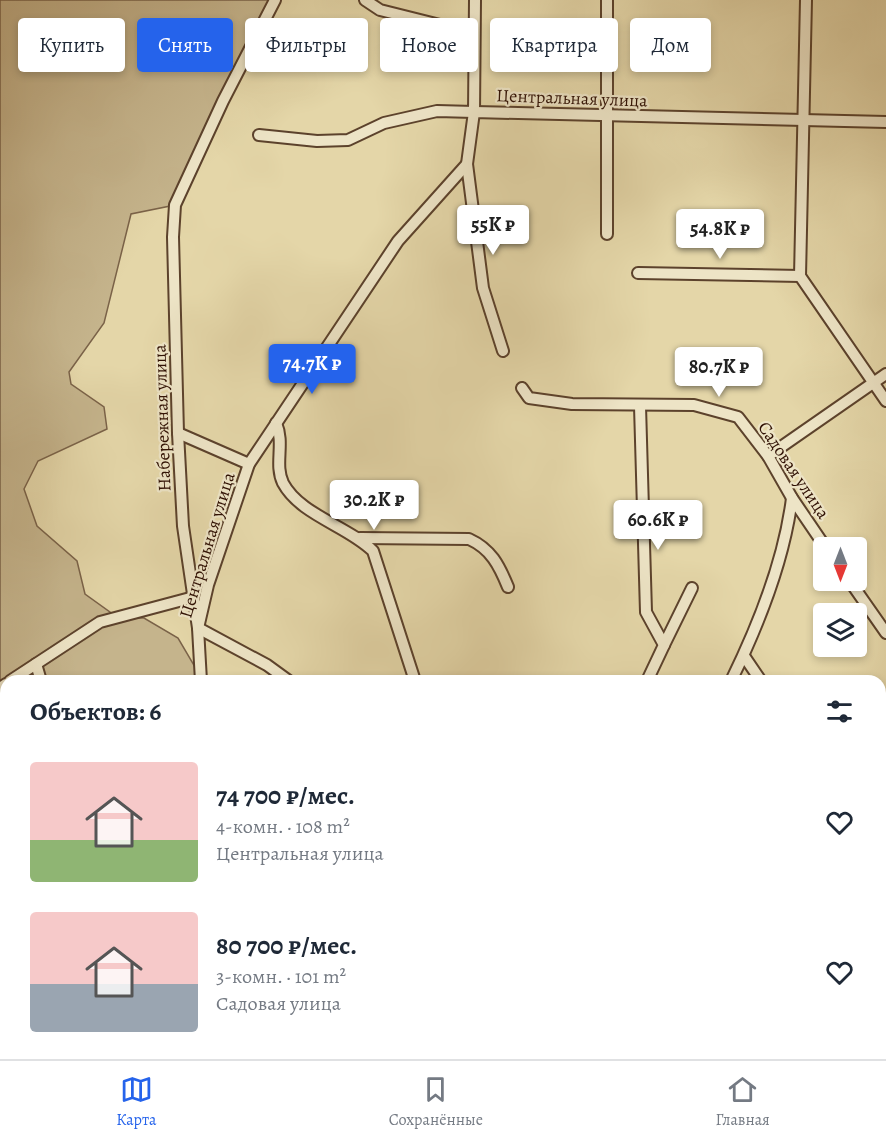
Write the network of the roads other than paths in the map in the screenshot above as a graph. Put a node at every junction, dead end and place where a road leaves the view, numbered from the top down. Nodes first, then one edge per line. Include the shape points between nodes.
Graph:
1 (275, 0) edge
2 (365, 0) edge
3 (475, 0) edge
4 (607, 0) edge
5 (806, 0) edge
6 (412, 18) edge
7 (473, 18) edge
8 (473, 72) edge
9 (474, 112) junction
10 (607, 116) junction
11 (803, 121) junction
12 (886, 123) edge
13 (259, 135) dead end
14 (468, 164) junction
15 (607, 234) dead end
16 (638, 273) dead end
17 (800, 276) junction
18 (503, 351) dead end
19 (886, 374) edge
20 (873, 382) junction
21 (522, 388) dead end
22 (886, 401) edge
23 (640, 406) junction
24 (276, 423) junction
25 (178, 433) junction
26 (768, 456) junction
27 (249, 464) junction
28 (792, 498) junction
29 (819, 537) edge
30 (360, 538) junction
31 (508, 588) dead end
32 (692, 588) dead end
33 (857, 591) edge
34 (194, 597) junction
35 (198, 628) junction
36 (886, 633) edge
37 (664, 645) junction
38 (744, 656) junction
39 (36, 664) junction
40 (19, 675) edge
41 (39, 675) edge
42 (201, 675) edge
43 (281, 675) edge
44 (413, 675) edge
45 (650, 675) edge
46 (734, 675) edge
47 (757, 675) edge

1 - 25 street, Набережная улица via 175,205
2 - 6 street via 380,10
3 - 7 street
4 - 10 street
5 - 11 street
8 - 9 street
9 - 10 street, Центральная улица
9 - 13 street via 437,111 384,123 348,140
9 - 14 street, Центральная улица
10 - 11 street, Центральная улица
10 - 15 street
11 - 12 street, Центральная улица
11 - 17 street
14 - 18 street via 483,288
14 - 24 street, Центральная улица via 398,242
16 - 17 street
17 - 20 street
19 - 20 street
20 - 22 street
20 - 26 street
21 - 23 street, Садовая улица via 529,398
23 - 26 street, Садовая улица via 694,405 738,417
23 - 37 street via 646,612
24 - 27 street, Центральная улица
24 - 30 street via 282,441 279,468 284,484 320,516
25 - 27 street
25 - 34 street, Набережная улица via 183,526
26 - 28 street, Садовая улица
27 - 35 street, Центральная улица via 221,541
28 - 29 street, Садовая улица
28 - 38 street via 778,566
30 - 31 street via 468,539 484,546 498,564
30 - 44 street via 373,550 381,569
32 - 37 street
33 - 36 street
34 - 35 street, Набережная улица
34 - 39 street via 100,622
35 - 42 street, Центральная улица
35 - 43 street
37 - 45 street
38 - 46 street
38 - 47 street
39 - 40 street
39 - 41 street

